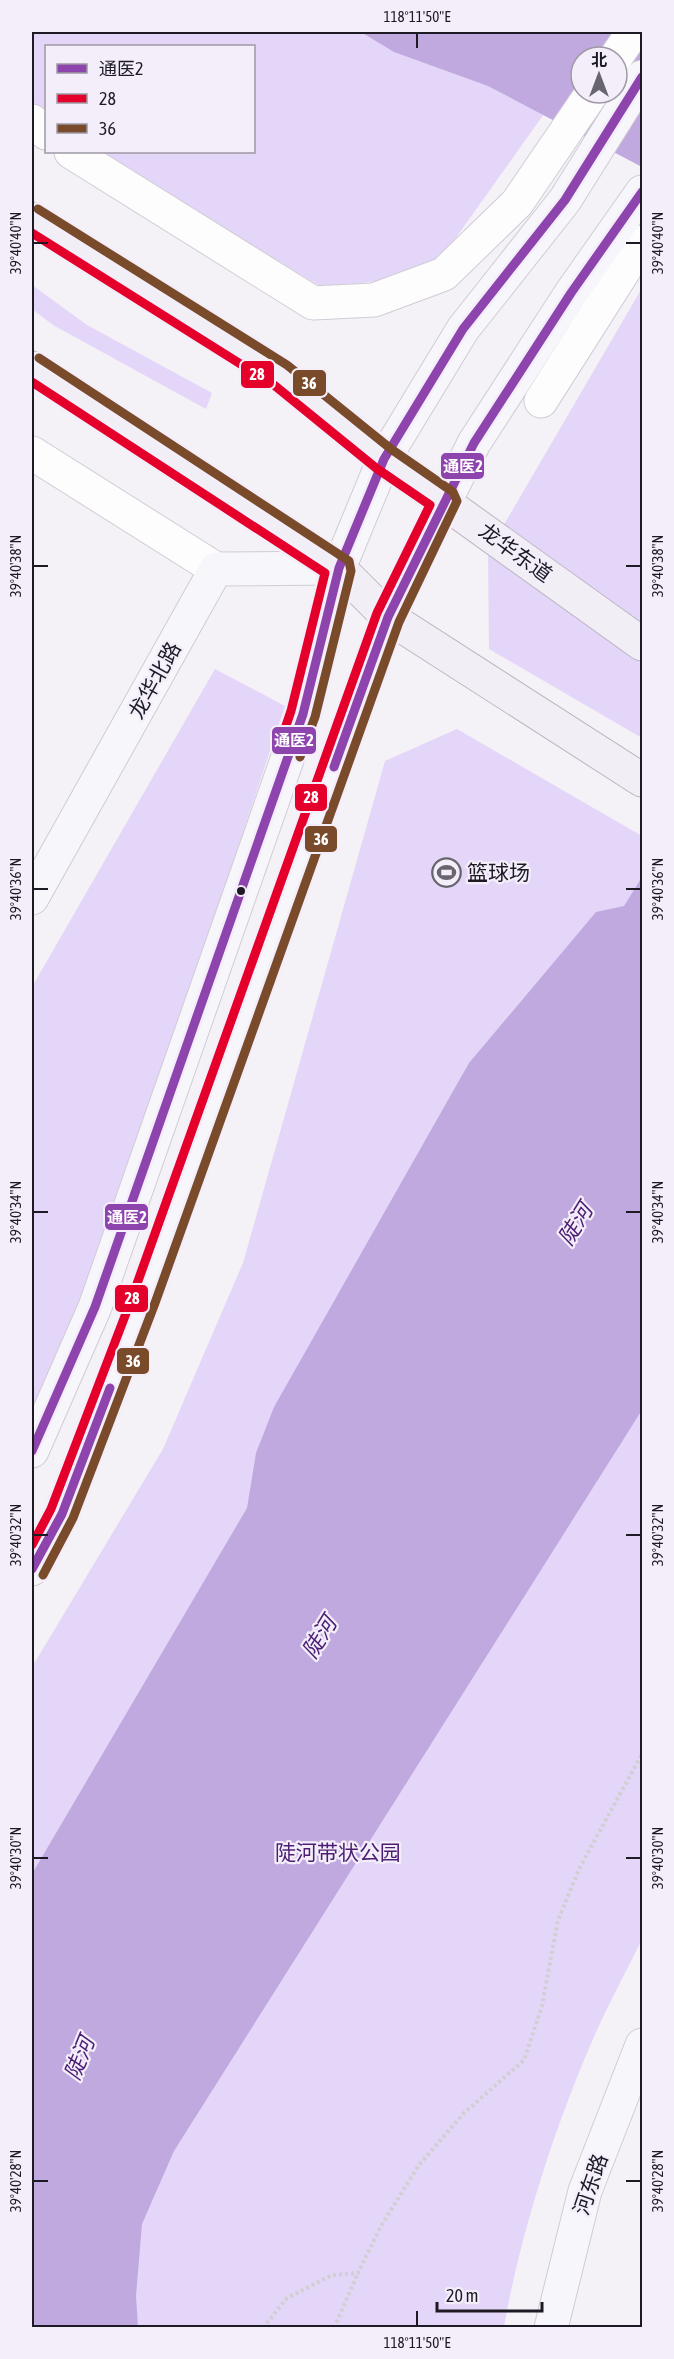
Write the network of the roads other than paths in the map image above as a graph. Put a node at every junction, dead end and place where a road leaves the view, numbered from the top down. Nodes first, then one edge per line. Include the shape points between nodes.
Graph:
1 (633, 32) edge
2 (624, 45) edge
3 (642, 77) edge
4 (584, 105) edge
5 (32, 121) edge
6 (45, 132) edge
7 (73, 153) edge
8 (642, 192) edge
9 (32, 219) edge
10 (631, 234) edge
11 (32, 368) edge
12 (541, 402) dead end
13 (32, 453) edge
14 (384, 459) junction
15 (445, 501) junction
16 (339, 568) junction
17 (216, 569) junction
18 (388, 617) junction
19 (642, 644) edge
20 (633, 774) edge
21 (32, 898) edge
22 (32, 1451) edge
23 (32, 1569) edge
24 (642, 2045) edge
25 (551, 2328) edge

1 - 2 street
3 - 14 main road via 565,200 463,329
4 - 7 street via 517,203 444,274 374,300 313,303
5 - 6 street
8 - 10 main road
9 - 14 main road, 龙华东道 via 281,375
10 - 12 street
10 - 15 main road via 571,293 474,443
11 - 16 main road
13 - 17 street
14 - 15 main road, 龙华东道
14 - 16 main road
15 - 18 main road
15 - 19 main road, 龙华东道
16 - 17 main road
16 - 18 main road
16 - 22 main road via 299,725 95,1307
17 - 21 main road, 龙华北路
18 - 20 main road
18 - 23 main road via 144,1299 62,1514
24 - 25 main road, 河东路 via 585,2191

